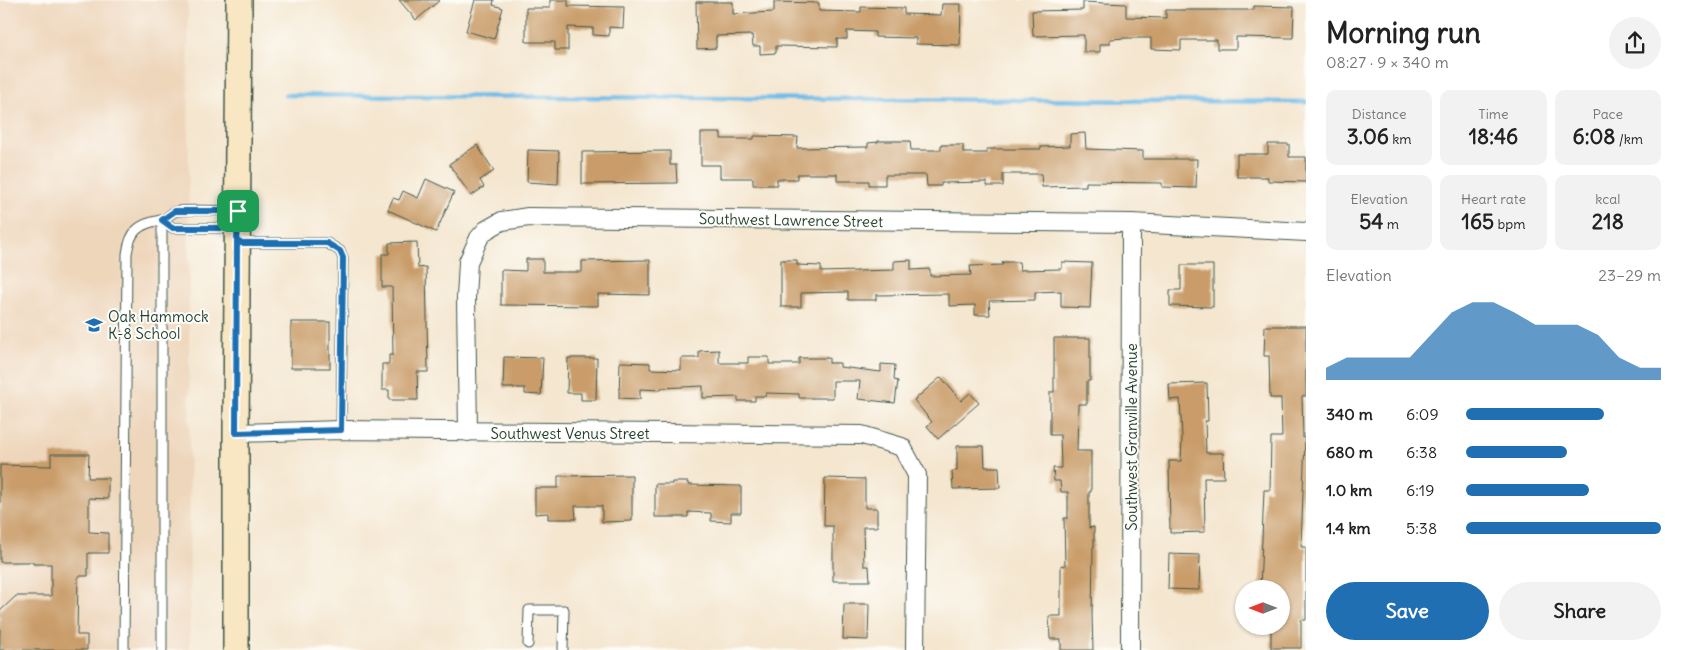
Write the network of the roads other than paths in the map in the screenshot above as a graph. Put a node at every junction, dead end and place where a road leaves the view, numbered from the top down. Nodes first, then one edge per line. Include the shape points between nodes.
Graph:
1 (238, 0) edge
2 (162, 220) junction
3 (1131, 223) junction
4 (238, 227) junction
5 (1306, 232) edge
6 (341, 430) junction
7 (468, 432) junction
8 (236, 433) junction
9 (528, 644) dead end
10 (124, 650) edge
11 (162, 650) edge
12 (236, 650) edge
13 (563, 650) edge
14 (915, 650) edge
15 (1130, 650) edge

1 - 4 street
2 - 4 lane via 173,228
2 - 4 lane via 175,211
2 - 10 lane via 146,222 138,228 128,243 127,254
2 - 11 lane
3 - 5 street, Southwest Lawrence Street
3 - 7 street, Southwest Lawrence Street via 528,217 502,221 479,238 468,262
3 - 15 street, Southwest Granville Avenue
4 - 6 lane via 327,243 340,251 343,258
4 - 8 street
6 - 7 street, Southwest Venus Street
6 - 8 street, Southwest Venus Street
7 - 14 street, Southwest Venus Street via 862,435 902,447 917,475
8 - 12 street
9 - 13 lane via 529,610 564,610

